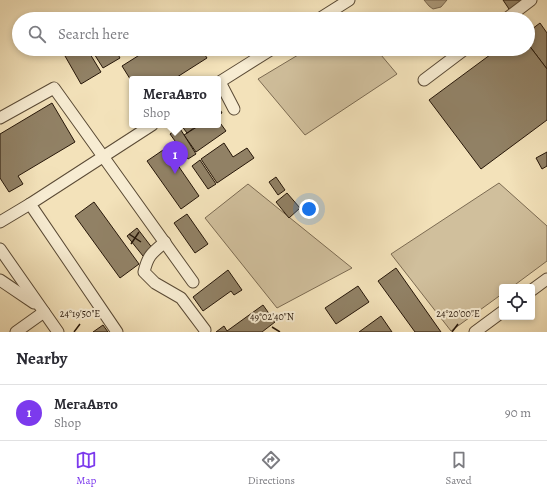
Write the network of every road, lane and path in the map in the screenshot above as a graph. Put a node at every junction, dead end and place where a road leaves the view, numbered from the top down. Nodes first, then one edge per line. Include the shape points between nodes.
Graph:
1 (349, 0) edge
2 (531, 0) edge
3 (330, 12) edge
4 (515, 12) edge
5 (261, 56) edge
6 (456, 56) edge
7 (424, 80) dead end
8 (221, 81) edge
9 (221, 85) edge
10 (234, 108) dead end
11 (0, 118) edge
12 (147, 128) edge
13 (103, 157) junction
14 (30, 204) junction
15 (0, 222) edge
16 (165, 242) junction
17 (0, 249) edge
18 (547, 279) edge
19 (0, 280) edge
20 (194, 282) dead end
21 (535, 288) edge
22 (42, 310) junction
23 (499, 314) edge
24 (204, 330) dead end
25 (16, 332) edge
26 (58, 332) edge
27 (117, 332) edge
28 (475, 332) edge

1 - 3 street
2 - 4 street
5 - 8 street
6 - 7 street
9 - 10 street
11 - 13 street via 54,88
12 - 13 street
13 - 14 street
13 - 16 street
14 - 15 street
14 - 27 street
16 - 20 street
16 - 24 street via 147,259 144,272 155,283 181,298
17 - 22 street
18 - 21 street
19 - 22 street
22 - 25 street
22 - 26 street
23 - 28 street

